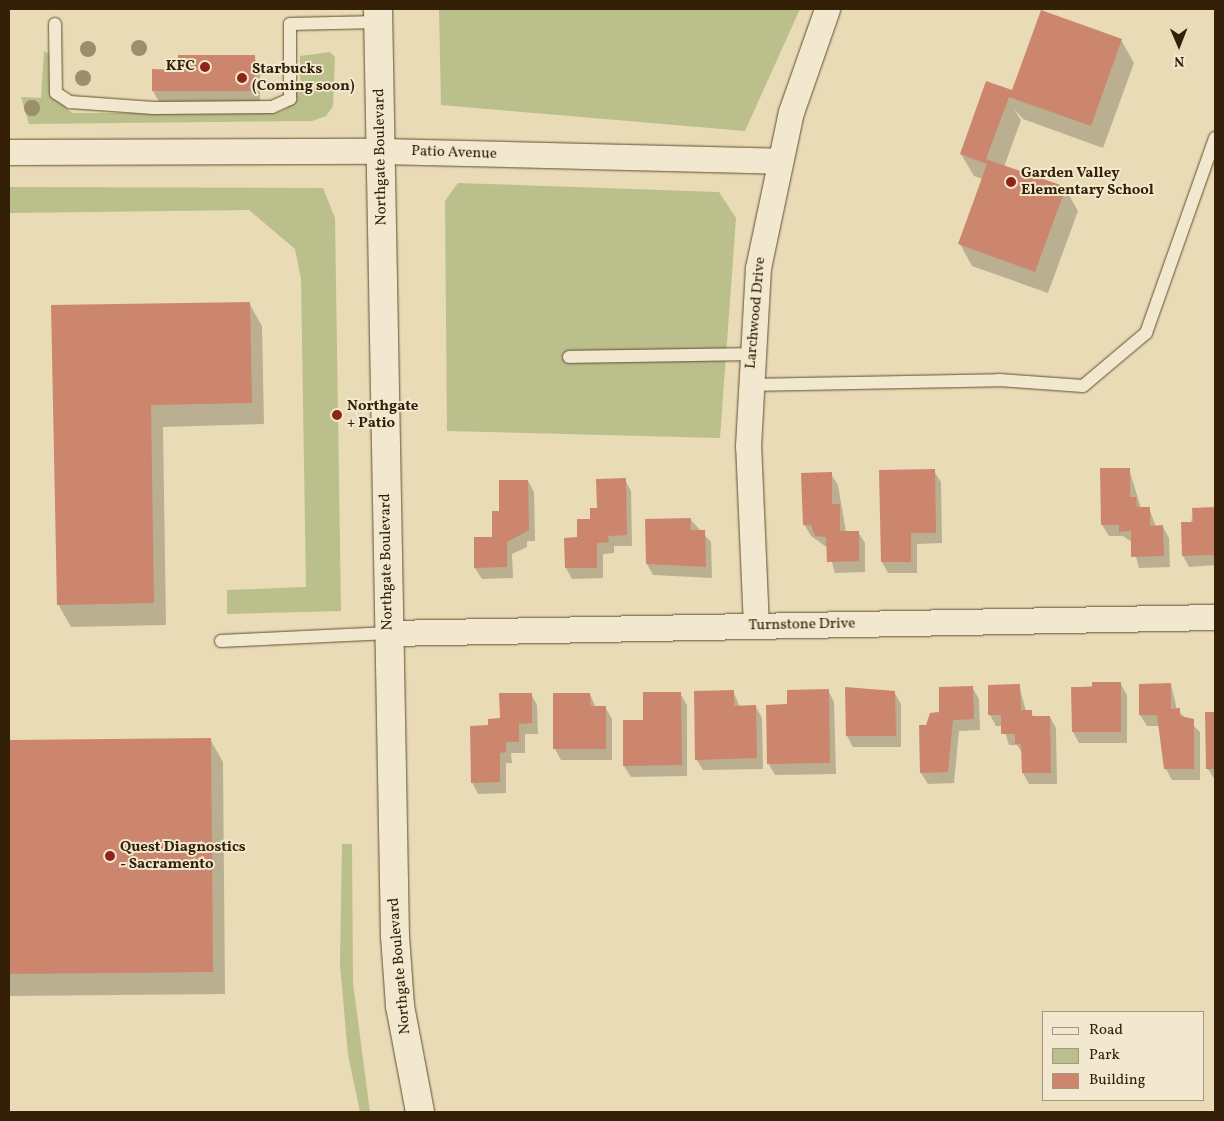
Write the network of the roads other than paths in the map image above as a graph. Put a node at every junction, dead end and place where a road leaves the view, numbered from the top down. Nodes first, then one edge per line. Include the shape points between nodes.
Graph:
1 (827, 9) edge
2 (378, 15) edge
3 (55, 24) dead end
4 (1215, 138) edge
5 (380, 151) junction
6 (9, 152) edge
7 (779, 161) junction
8 (752, 354) junction
9 (568, 358) dead end
10 (749, 385) junction
11 (1215, 617) edge
12 (756, 626) junction
13 (389, 634) junction
14 (221, 640) dead end
15 (420, 1112) edge

1 - 7 street, Larchwood Drive via 791,112
2 - 3 lane via 290,24 290,98 272,107 154,108 70,102 56,93
2 - 5 main road, Northgate Boulevard
4 - 10 lane via 1146,333 1083,386 999,380
5 - 6 street, Patio Avenue
5 - 7 street, Patio Avenue
5 - 13 main road, Northgate Boulevard
7 - 8 street, Larchwood Drive via 758,268
8 - 9 lane
8 - 10 street, Larchwood Drive
10 - 12 street, Larchwood Drive
11 - 12 street, Turnstone Drive
12 - 13 street, Turnstone Drive
13 - 14 lane
13 - 15 main road, Northgate Boulevard via 395,936 400,1006

